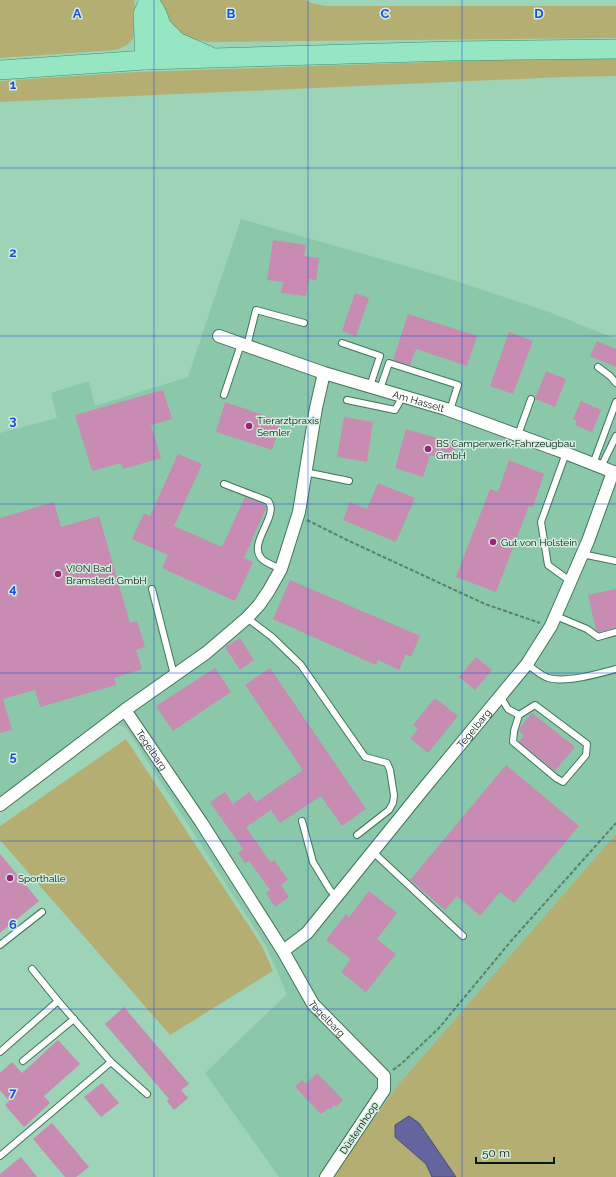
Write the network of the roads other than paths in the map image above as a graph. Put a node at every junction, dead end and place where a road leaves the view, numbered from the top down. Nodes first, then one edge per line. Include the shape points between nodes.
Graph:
1 (148, 1) edge
2 (161, 26) junction
3 (616, 49) edge
4 (214, 58) junction
5 (153, 59) junction
6 (0, 70) edge
7 (304, 322) dead end
8 (219, 336) dead end
9 (342, 343) dead end
10 (244, 345) junction
11 (598, 367) dead end
12 (324, 372) junction
13 (616, 383) edge
14 (375, 388) junction
15 (224, 394) dead end
16 (403, 396) junction
17 (531, 398) dead end
18 (347, 400) dead end
19 (616, 402) edge
20 (450, 410) junction
21 (518, 435) junction
22 (616, 436) edge
23 (566, 453) junction
24 (597, 466) junction
25 (305, 472) junction
26 (615, 473) edge
27 (349, 481) dead end
28 (224, 484) dead end
29 (582, 554) junction
30 (616, 561) edge
31 (281, 568) junction
32 (570, 581) junction
33 (152, 589) dead end
34 (247, 618) junction
35 (554, 621) junction
36 (616, 632) edge
37 (527, 664) junction
38 (616, 669) edge
39 (174, 675) junction
40 (500, 696) junction
41 (125, 710) junction
42 (519, 715) junction
43 (0, 805) edge
44 (302, 821) dead end
45 (357, 835) dead end
46 (373, 852) junction
47 (337, 897) junction
48 (42, 912) dead end
49 (463, 936) dead end
50 (0, 945) edge
51 (283, 951) junction
52 (32, 969) dead end
53 (58, 1001) junction
54 (74, 1019) junction
55 (0, 1052) edge
56 (23, 1061) dead end
57 (111, 1062) junction
58 (384, 1076) joint
59 (146, 1094) dead end
60 (0, 1156) edge
61 (326, 1177) edge

1 - 2 main road via 157,12
1 - 5 main road via 143,14
2 - 4 main road via 177,42
2 - 5 main road via 163,37
3 - 4 main road
4 - 5 main road
5 - 6 main road
7 - 10 lane via 256,310
8 - 10 street, Am Hasselt
9 - 14 lane via 380,356
10 - 12 street, Am Hasselt
10 - 15 lane
11 - 13 lane
12 - 14 street, Am Hasselt
12 - 25 street
14 - 16 street, Am Hasselt
14 - 20 lane via 389,363 458,385
16 - 18 lane via 394,410
16 - 20 street, Am Hasselt
17 - 21 lane
19 - 24 lane
20 - 21 street, Am Hasselt
21 - 23 street, Am Hasselt
22 - 24 lane
23 - 24 street, Am Hasselt
23 - 32 lane via 541,522 548,565
24 - 26 street, Am Hasselt
25 - 27 lane
25 - 31 street via 299,512
26 - 29 street, Tegelbarg
28 - 31 lane via 270,503 271,511 259,542 259,552 263,560
29 - 30 lane
29 - 32 street, Tegelbarg
31 - 34 street via 268,592
32 - 35 street, Tegelbarg
33 - 39 lane
34 - 39 street via 206,653
34 - 45 lane via 272,637 301,665 365,757 382,761 390,767 394,795 392,807
35 - 36 lane via 586,629 598,636
35 - 37 street, Tegelbarg
37 - 38 lane via 542,675 556,679
37 - 40 street, Tegelbarg
39 - 41 street
40 - 42 lane via 508,709
40 - 46 street, Tegelbarg
41 - 43 street
41 - 51 street, Tegelbarg via 201,822
42 - 42 lane via 535,705 586,744 586,755 564,782 513,742
44 - 47 lane via 313,862
46 - 47 street, Tegelbarg
46 - 49 lane
47 - 51 street, Tegelbarg via 307,933
48 - 50 lane
51 - 58 street, Tegelbarg via 313,1004
52 - 53 lane
53 - 54 lane
53 - 55 lane
54 - 56 lane
54 - 57 lane
57 - 59 lane
57 - 60 lane
58 - 61 street, Düsternhoop via 384,1090

